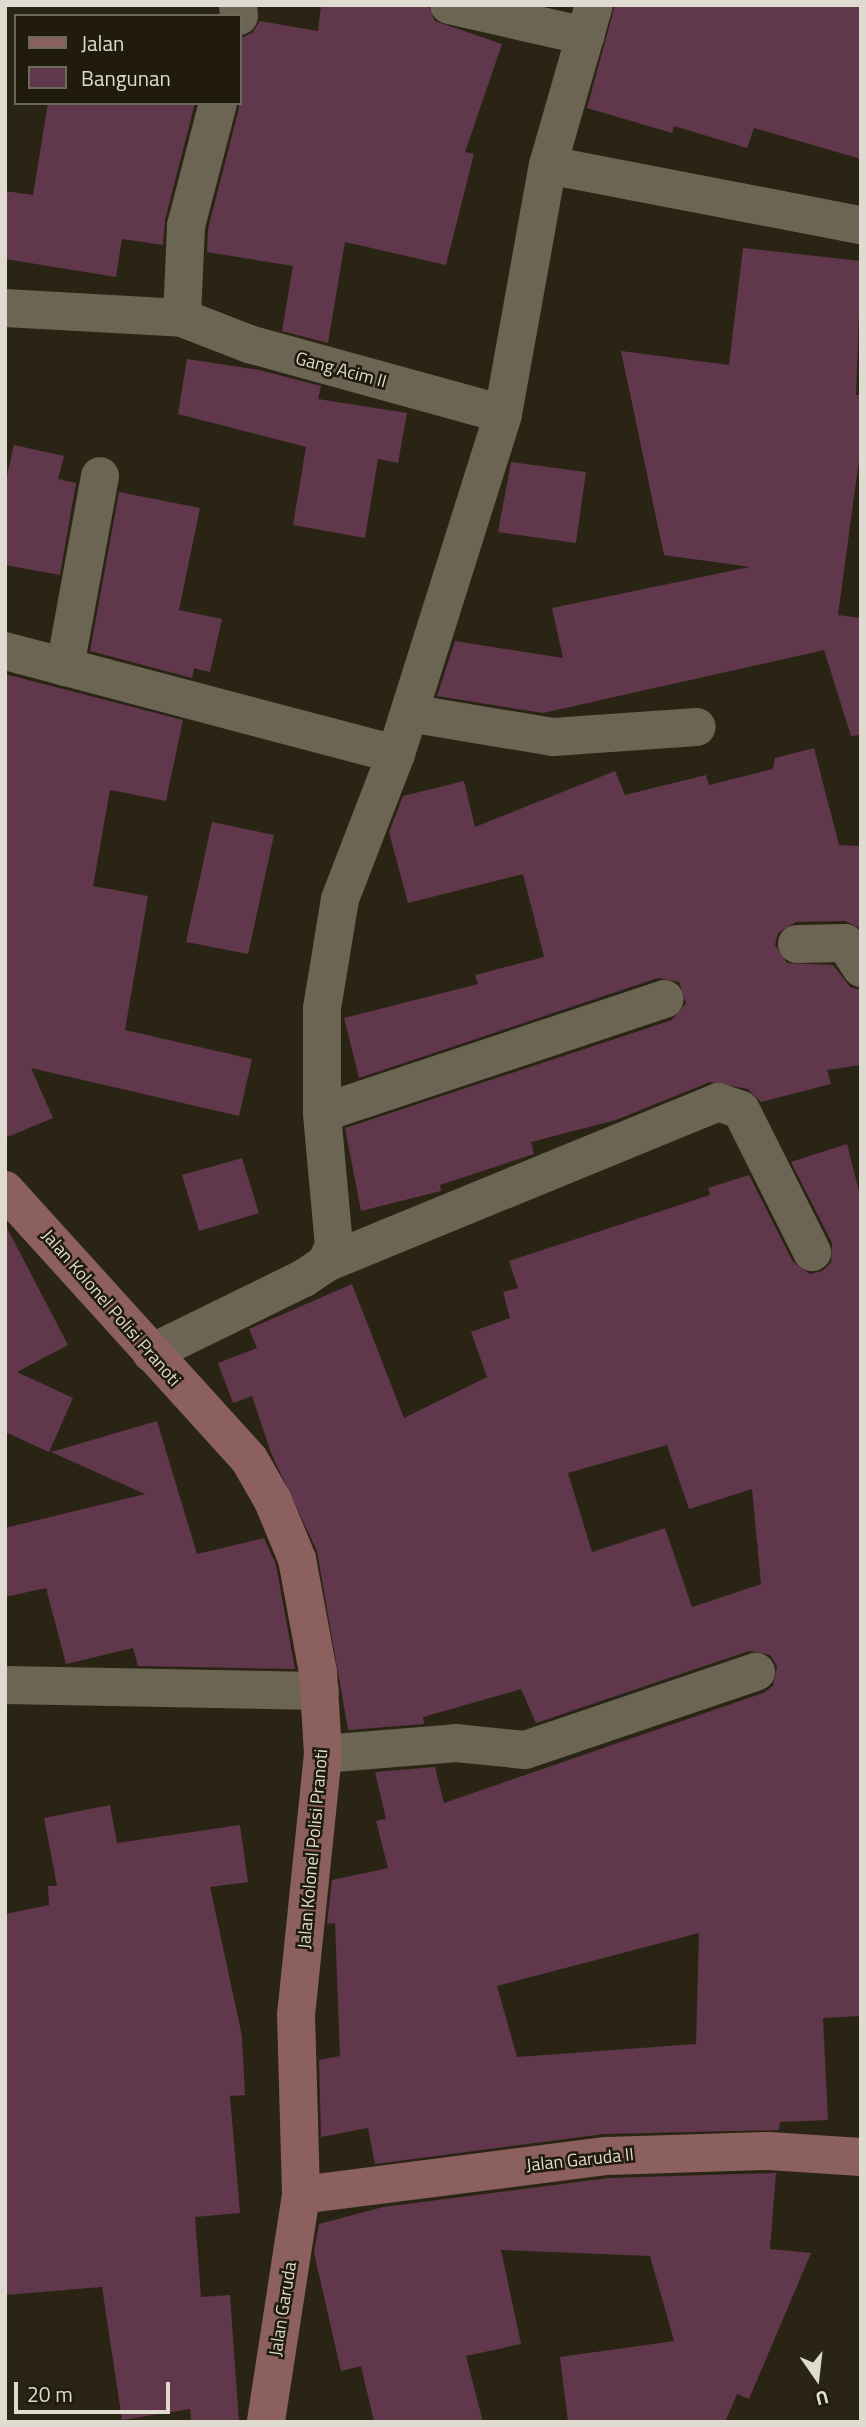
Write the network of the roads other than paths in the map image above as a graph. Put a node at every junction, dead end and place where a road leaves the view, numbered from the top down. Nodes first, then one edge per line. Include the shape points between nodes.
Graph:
1 (449, 5) edge
2 (590, 20) edge
3 (217, 105) edge
4 (548, 165) junction
5 (861, 225) edge
6 (5, 308) edge
7 (181, 318) junction
8 (503, 414) junction
9 (100, 476) dead end
10 (5, 651) edge
11 (65, 667) junction
12 (409, 713) junction
13 (697, 727) dead end
14 (396, 754) junction
15 (797, 944) dead end
16 (861, 968) edge
17 (665, 999) dead end
18 (322, 1113) junction
19 (5, 1190) edge
20 (812, 1252) dead end
21 (326, 1263) junction
22 (151, 1353) junction
23 (756, 1672) dead end
24 (5, 1685) edge
25 (320, 1691) junction
26 (323, 1755) junction
27 (861, 2157) edge
28 (301, 2195) junction
29 (266, 2422) edge

1 - 2 street
2 - 4 street
3 - 7 street via 186,226
4 - 5 street
4 - 8 street
6 - 7 street, Gang Acim II
7 - 8 street, Gang Acim II via 259,347
8 - 12 street
9 - 11 street
10 - 11 street
11 - 14 street
12 - 13 street via 553,737
12 - 14 street
14 - 18 street via 340,899 322,1008
15 - 16 street via 845,943
17 - 18 street
18 - 21 street via 334,1224 334,1246
19 - 22 street, Jalan Kolonel Polisi Pranoti via 61,1247
20 - 21 street via 741,1110 718,1102
21 - 22 street
22 - 25 street, Jalan Kolonel Polisi Pranoti via 249,1459 273,1501 297,1559
23 - 26 street via 525,1750 456,1743
24 - 25 street
25 - 26 street, Jalan Kolonel Polisi Pranoti
26 - 28 street, Jalan Kolonel Polisi Pranoti via 296,2014
27 - 28 street, Jalan Garuda II via 769,2151 607,2156
28 - 29 street, Jalan Garuda

